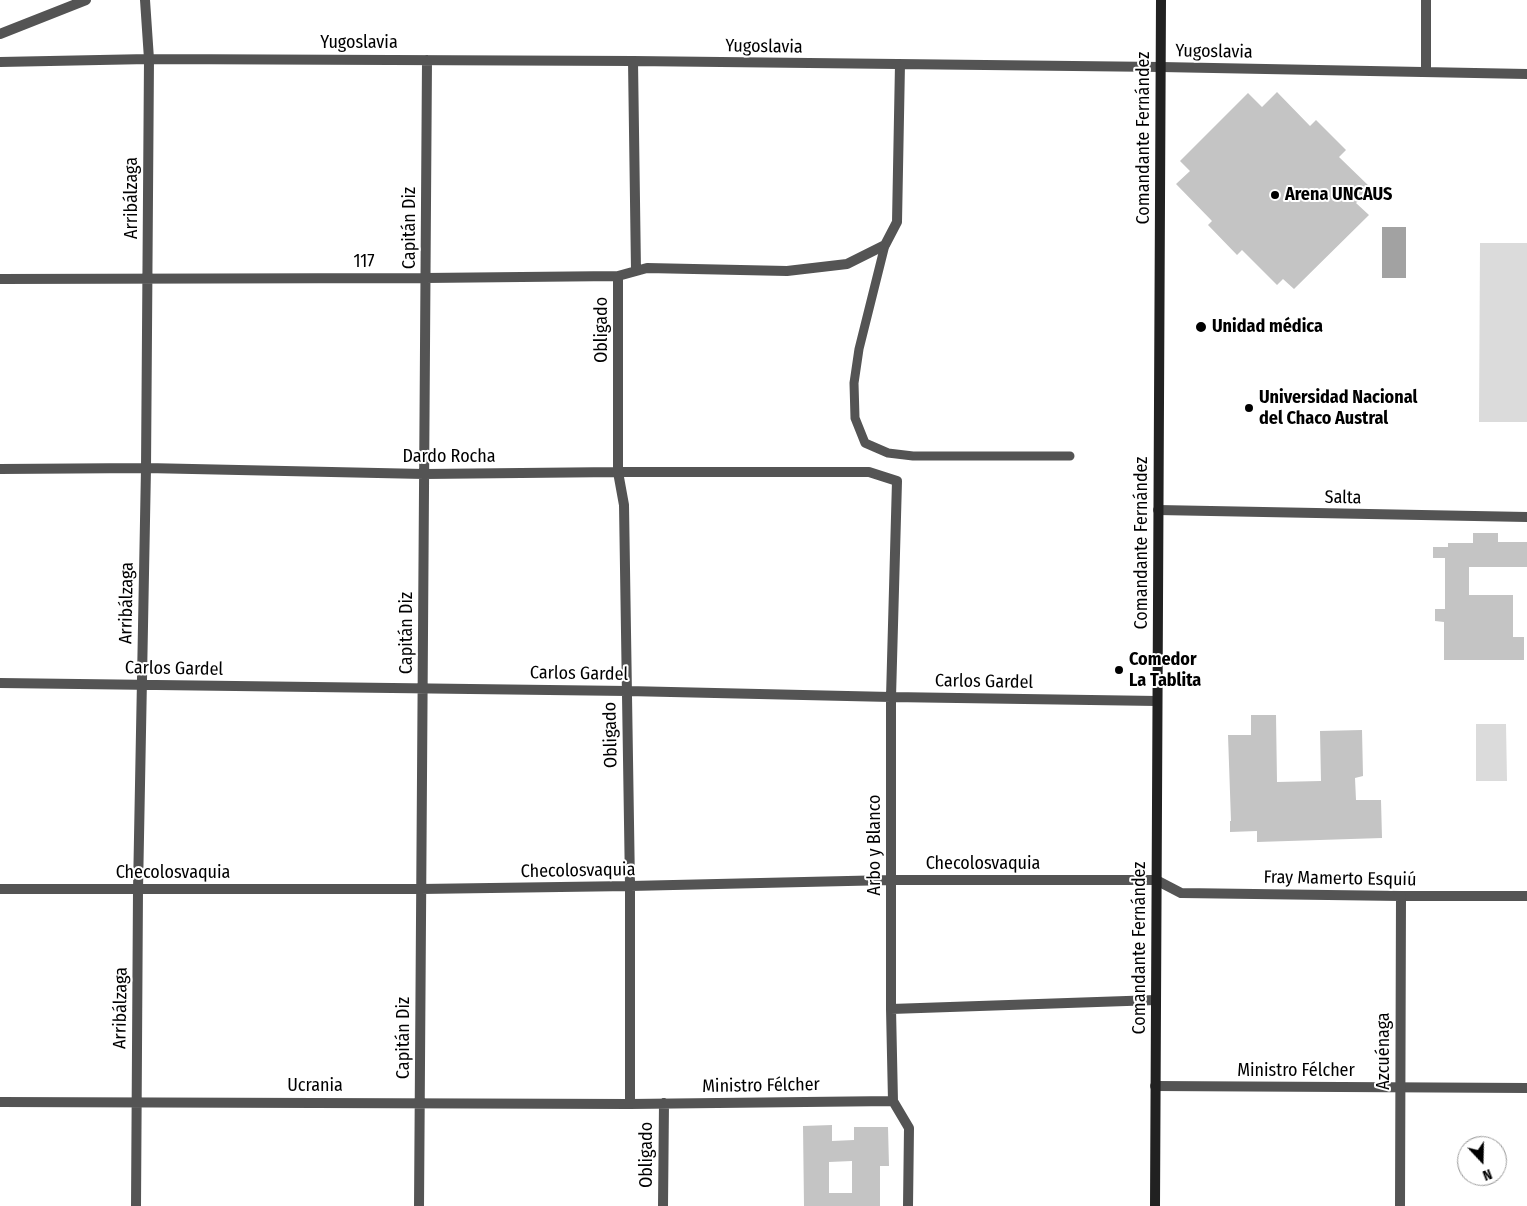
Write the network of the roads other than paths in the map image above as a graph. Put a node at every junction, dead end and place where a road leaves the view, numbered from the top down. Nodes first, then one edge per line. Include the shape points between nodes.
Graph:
1 (86, 0) edge
2 (145, 0) edge
3 (1161, 0) edge
4 (1426, 0) edge
5 (0, 34) edge
6 (149, 59) junction
7 (427, 60) junction
8 (633, 61) junction
9 (0, 62) edge
10 (900, 64) junction
11 (1161, 67) junction
12 (1426, 72) junction
13 (1527, 74) edge
14 (884, 245) junction
15 (636, 271) junction
16 (618, 276) junction
17 (426, 278) junction
18 (0, 279) edge
19 (148, 279) junction
20 (1070, 456) dead end
21 (146, 468) junction
22 (0, 469) edge
23 (618, 472) junction
24 (424, 474) junction
25 (897, 480) joint
26 (1158, 510) junction
27 (1527, 517) edge
28 (0, 683) edge
29 (142, 684) junction
30 (423, 688) junction
31 (627, 691) junction
32 (890, 697) junction
33 (1157, 701) junction
34 (891, 880) junction
35 (1156, 880) junction
36 (630, 886) junction
37 (0, 889) edge
38 (421, 889) junction
39 (138, 890) junction
40 (1401, 896) junction
41 (1527, 896) edge
42 (1156, 1000) junction
43 (891, 1009) junction
44 (1155, 1086) junction
45 (1400, 1088) junction
46 (1527, 1088) edge
47 (894, 1101) junction
48 (0, 1102) edge
49 (420, 1102) junction
50 (136, 1104) junction
51 (630, 1104) junction
52 (664, 1104) junction
53 (136, 1206) edge
54 (419, 1206) edge
55 (663, 1206) edge
56 (908, 1206) edge
57 (1155, 1206) edge
58 (1400, 1206) edge

1 - 5 street
2 - 6 street, Arribálzaga
3 - 11 main road, Comandante Fernández
4 - 12 street
6 - 7 street, Yugoslavia
6 - 9 street, Yugoslavia
6 - 19 street, Arribálzaga
7 - 8 street, Yugoslavia
7 - 17 street, Capitán Diz
8 - 10 street, Yugoslavia
8 - 15 street
10 - 11 street, Yugoslavia
10 - 14 street via 897,222
11 - 12 street, Yugoslavia
11 - 26 main road, Comandante Fernández
12 - 13 street, Yugoslavia
14 - 15 street, 117 via 847,264 787,270 647,268
14 - 20 lane via 854,383 855,418 865,443 888,453 913,456
15 - 16 street, 117
16 - 17 street, 117
16 - 23 street, Obligado
17 - 19 street, 117
17 - 24 street, Capitán Diz
18 - 19 street, 117
19 - 21 street, Arribálzaga
21 - 22 street, Dardo Rocha
21 - 24 street, Dardo Rocha
21 - 29 street, Arribálzaga
23 - 24 street, Dardo Rocha
23 - 25 street, Dardo Rocha via 869,472
23 - 31 street, Obligado via 624,505
24 - 30 street, Capitán Diz
25 - 32 street, Arbo y Blanco
26 - 27 street, Salta
26 - 33 main road, Comandante Fernández
28 - 29 street, Carlos Gardel
29 - 30 street, Carlos Gardel
29 - 39 street, Arribálzaga
30 - 31 street, Carlos Gardel
30 - 38 street, Capitán Diz
31 - 32 street, Carlos Gardel
31 - 36 street, Obligado
32 - 33 street, Carlos Gardel
32 - 34 street, Arbo y Blanco
33 - 35 main road, Comandante Fernández
34 - 35 street, Checolosvaquia
34 - 36 street, Checolosvaquia
34 - 43 street, Arbo y Blanco
35 - 40 street, Fray Mamerto Esquiú via 1181,893
35 - 42 main road, Comandante Fernández
36 - 38 street, Checolosvaquia
36 - 51 street, Obligado
37 - 39 street, Checolosvaquia
38 - 39 street, Checolosvaquia
38 - 49 street, Capitán Diz
39 - 50 street, Arribálzaga
40 - 41 street, Fray Mamerto Esquiú
40 - 45 street, Azcuénaga
42 - 43 street
42 - 44 main road, Comandante Fernández
43 - 47 street, Arbo y Blanco
44 - 45 street, Ministro Félcher
44 - 57 main road, Comandante Fernández
45 - 46 street, Ministro Félcher
45 - 58 street, Azcuénaga
47 - 52 street, Ministro Félcher
47 - 56 street, Arbo y Blanco via 909,1128
48 - 50 street, Ucrania
49 - 50 street, Ucrania
49 - 51 street, Ucrania
49 - 54 street, Capitán Diz
50 - 53 street, Arribálzaga
51 - 52 street, Ministro Félcher
52 - 55 street, Obligado

